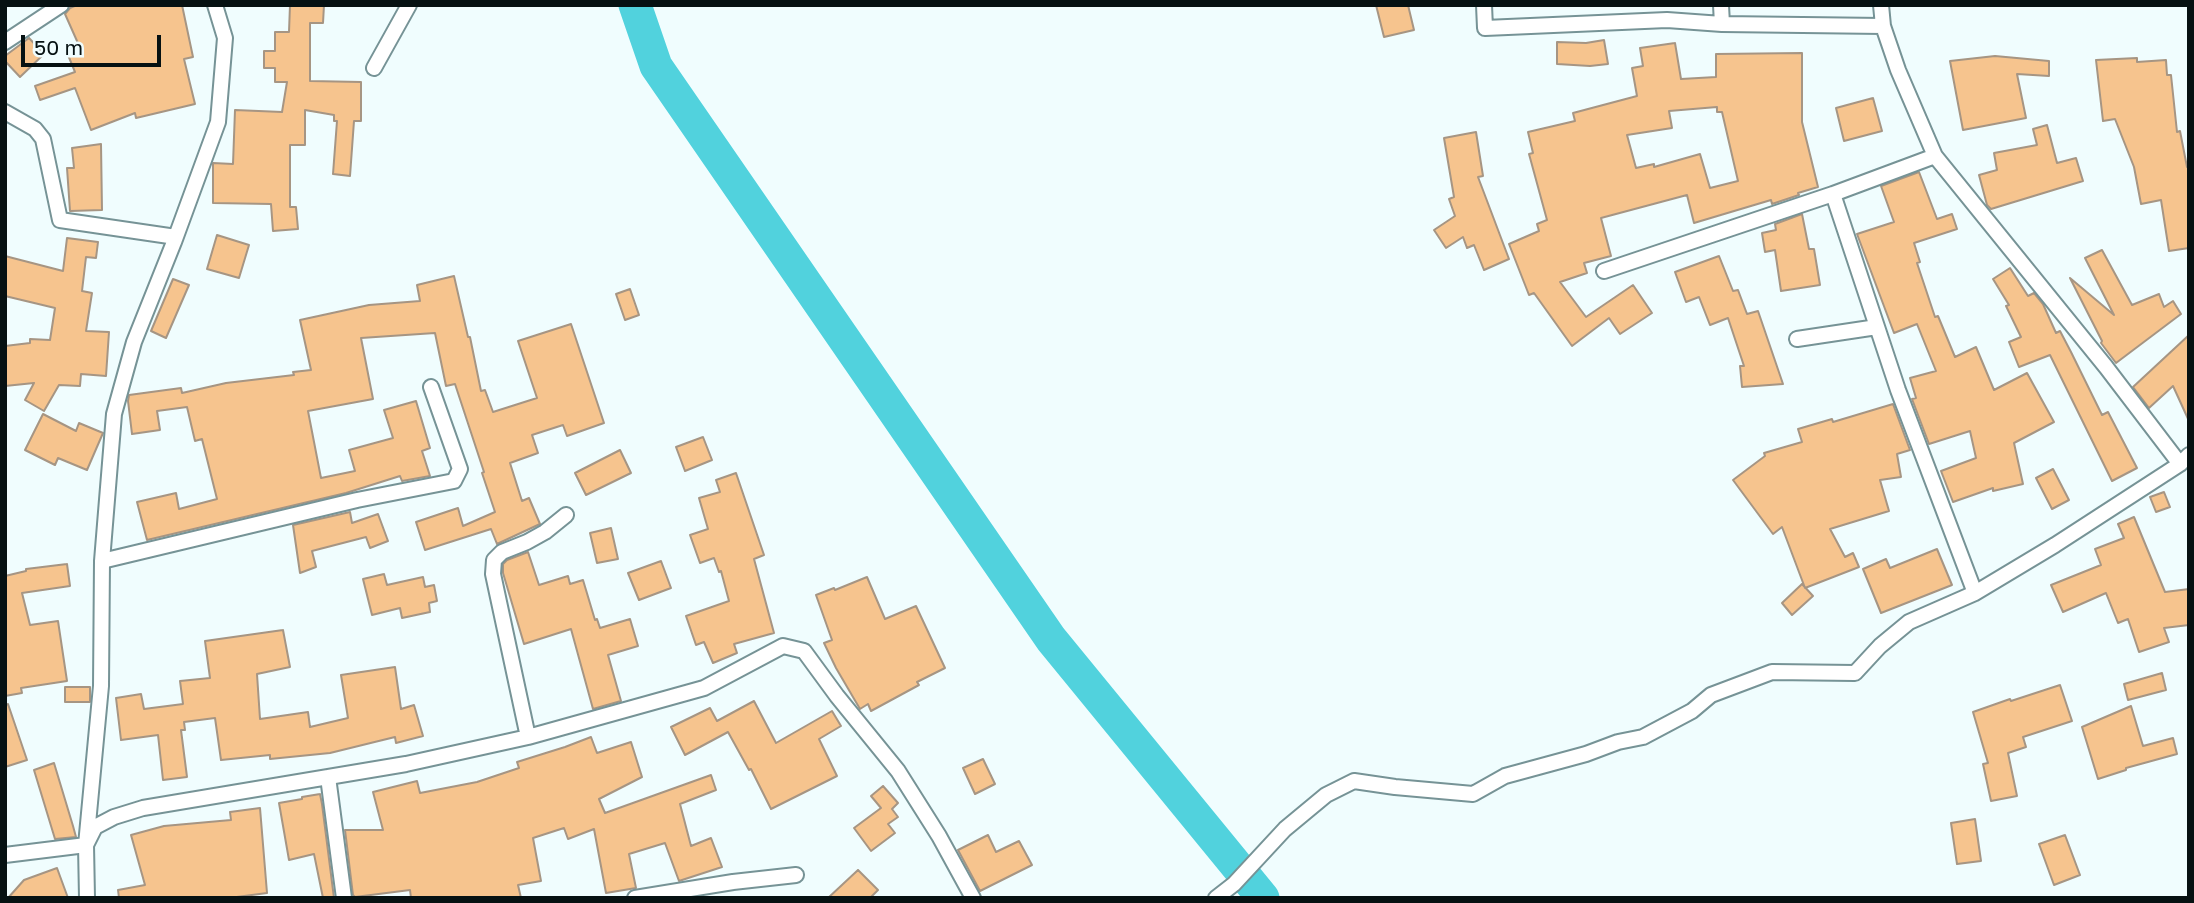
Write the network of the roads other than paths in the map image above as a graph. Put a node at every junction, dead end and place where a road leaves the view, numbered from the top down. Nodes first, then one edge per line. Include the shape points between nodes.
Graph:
1 (61, 5) edge
2 (215, 5) edge
3 (409, 5) edge
4 (1484, 5) edge
5 (1721, 5) edge
6 (1881, 5) edge
7 (1721, 24) junction
8 (1883, 26) junction
9 (5, 42) edge
10 (374, 68) dead end
11 (5, 112) edge
12 (1935, 156) junction
13 (1833, 194) junction
14 (176, 237) junction
15 (1604, 271) dead end
16 (1877, 327) junction
17 (1797, 339) dead end
18 (431, 387) dead end
19 (2184, 460) edge
20 (566, 514) dead end
21 (102, 561) junction
22 (1975, 593) junction
23 (528, 737) junction
24 (328, 777) junction
25 (86, 845) junction
26 (5, 855) edge
27 (796, 875) dead end
28 (87, 898) edge
29 (344, 898) edge
30 (635, 898) edge
31 (973, 898) edge
32 (1216, 898) edge

1 - 9 street
2 - 14 street via 225,38 218,122
3 - 10 street
4 - 7 street via 1485,28 1667,20
5 - 7 street
6 - 8 street
7 - 8 street
8 - 12 street
11 - 14 street via 35,129 43,139 60,220
12 - 13 street
12 - 19 street
13 - 15 street
13 - 16 street
14 - 21 street via 134,342 114,414
16 - 17 street
16 - 22 street
18 - 21 street via 460,469 454,481
19 - 22 street
20 - 23 street via 545,532 494,560 493,574
21 - 25 street via 102,686
22 - 32 street via 1909,622 1855,673 1772,672 1711,695 1692,711 1643,737 1505,776 1474,794 1354,781 1326,795 1285,829
23 - 24 street
23 - 31 street via 704,688 783,646 804,651 898,771
24 - 25 street via 143,808 95,827
24 - 29 street
25 - 26 street
25 - 28 street
27 - 30 street

